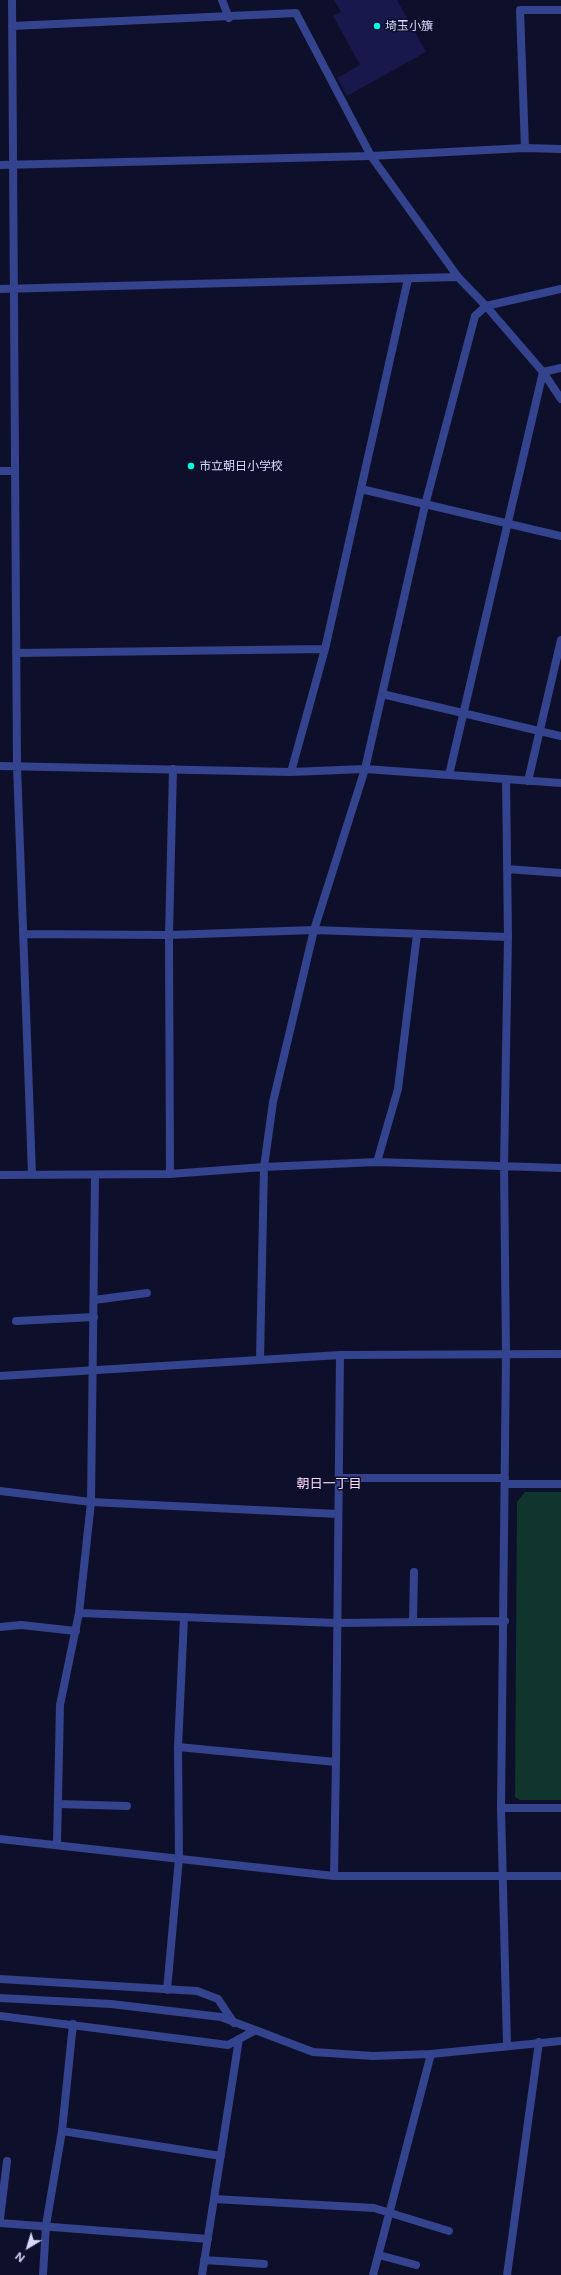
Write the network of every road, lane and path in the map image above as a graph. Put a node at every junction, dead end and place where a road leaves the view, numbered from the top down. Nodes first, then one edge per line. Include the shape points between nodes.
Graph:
1 (12, 0) edge
2 (222, 0) edge
3 (561, 10) edge
4 (229, 18) junction
5 (12, 26) junction
6 (525, 148) junction
7 (561, 149) edge
8 (370, 156) junction
9 (0, 165) edge
10 (11, 165) junction
11 (458, 277) junction
12 (408, 279) junction
13 (0, 289) edge
14 (12, 289) junction
15 (561, 289) edge
16 (486, 306) junction
17 (561, 368) edge
18 (543, 372) junction
19 (561, 399) edge
20 (0, 471) edge
21 (14, 471) junction
22 (360, 489) junction
23 (425, 504) junction
24 (508, 524) junction
25 (561, 536) edge
26 (561, 640) edge
27 (325, 649) junction
28 (16, 653) junction
29 (382, 694) junction
30 (464, 713) junction
31 (540, 731) junction
32 (561, 736) edge
33 (0, 766) edge
34 (17, 766) junction
35 (173, 769) junction
36 (365, 769) junction
37 (290, 772) junction
38 (449, 775) junction
39 (506, 779) junction
40 (528, 781) junction
41 (561, 783) edge
42 (507, 869) junction
43 (561, 873) edge
44 (314, 930) junction
45 (23, 934) junction
46 (417, 934) junction
47 (169, 935) junction
48 (508, 937) junction
49 (377, 1162) junction
50 (504, 1166) junction
51 (264, 1167) junction
52 (561, 1168) edge
53 (32, 1174) junction
54 (170, 1174) junction
55 (0, 1175) edge
56 (95, 1175) junction
57 (147, 1294) dead end
58 (94, 1300) junction
59 (94, 1317) junction
60 (16, 1321) dead end
61 (506, 1354) junction
62 (561, 1354) edge
63 (340, 1355) junction
64 (260, 1359) junction
65 (93, 1370) junction
66 (0, 1376) edge
67 (340, 1478) junction
68 (505, 1481) junction
69 (561, 1484) edge
70 (0, 1491) edge
71 (91, 1502) junction
72 (338, 1514) junction
73 (414, 1572) dead end
74 (80, 1613) junction
75 (184, 1618) junction
76 (505, 1621) junction
77 (413, 1622) junction
78 (337, 1623) junction
79 (0, 1627) edge
80 (76, 1631) junction
81 (178, 1747) junction
82 (336, 1762) junction
83 (58, 1804) junction
84 (127, 1806) dead end
85 (501, 1808) junction
86 (561, 1808) edge
87 (0, 1839) edge
88 (57, 1845) junction
89 (179, 1858) junction
90 (334, 1876) junction
91 (561, 1876) edge
92 (502, 1877) junction
93 (0, 1979) edge
94 (167, 1990) junction
95 (0, 1998) edge
96 (0, 2016) edge
97 (234, 2023) junction
98 (73, 2024) junction
99 (254, 2031) junction
100 (239, 2039) junction
101 (561, 2041) edge
102 (539, 2042) junction
103 (507, 2045) junction
104 (431, 2054) junction
105 (62, 2131) junction
106 (221, 2156) junction
107 (7, 2160) dead end
108 (214, 2199) junction
109 (390, 2213) junction
110 (0, 2219) edge
111 (0, 2223) edge
112 (46, 2225) junction
113 (449, 2231) dead end
114 (208, 2239) junction
115 (379, 2255) junction
116 (204, 2260) junction
117 (264, 2264) dead end
118 (416, 2264) dead end
119 (43, 2275) edge
120 (202, 2275) edge
121 (373, 2275) edge
122 (507, 2275) edge

1 - 5 street
2 - 4 street
3 - 6 street via 520,10
4 - 5 street
4 - 8 street via 296,13
5 - 10 street
6 - 7 street
6 - 8 street
8 - 10 street
8 - 11 street
9 - 10 street
10 - 14 street
11 - 12 street
11 - 16 street
12 - 14 street
12 - 22 street
13 - 14 street
14 - 21 street
15 - 16 street
16 - 18 street
16 - 23 street via 475,316
17 - 18 street
18 - 19 street
18 - 24 street
20 - 21 street
21 - 28 street
22 - 23 street
22 - 27 street
23 - 24 street
23 - 29 street
24 - 25 street
24 - 30 street
26 - 31 street
27 - 28 street
27 - 37 street
28 - 34 street
29 - 30 street
29 - 36 street
30 - 31 street
30 - 38 street
31 - 32 street
31 - 40 street
33 - 34 street
34 - 35 street
34 - 45 street
35 - 37 street
35 - 47 street
36 - 37 street
36 - 38 street
36 - 44 street
38 - 39 street
39 - 40 street
39 - 42 street
40 - 41 street
42 - 43 street
42 - 48 street
44 - 46 street
44 - 47 street
44 - 51 street via 273,1102
45 - 47 street
45 - 53 street
46 - 48 street
46 - 49 street via 398,1090
47 - 54 street
48 - 50 street
49 - 50 street
49 - 51 street
50 - 52 street
50 - 61 street
51 - 54 street
51 - 64 street
53 - 55 street
53 - 56 street
54 - 56 street
56 - 58 street
57 - 58 street
58 - 59 street
59 - 60 street
59 - 65 street
61 - 62 street
61 - 63 street
61 - 68 street
63 - 64 street
63 - 67 street
64 - 65 street
65 - 66 street
65 - 71 street
67 - 68 street
67 - 72 street
68 - 69 street
68 - 76 street
70 - 71 street
71 - 72 street
71 - 74 street
72 - 78 street
73 - 77 street
74 - 75 street
74 - 80 street
75 - 78 street
75 - 81 street
76 - 77 street
76 - 85 street
77 - 78 street
78 - 82 street
79 - 80 street via 21,1625
80 - 83 street via 60,1705
81 - 82 street
81 - 89 street
82 - 90 street
83 - 84 street
83 - 88 street
85 - 86 street
85 - 92 street
87 - 88 street
88 - 89 street
89 - 90 street
89 - 94 street
90 - 92 street
91 - 92 street
92 - 103 street
93 - 94 street
94 - 97 street via 197,1991 218,1999
95 - 97 street via 119,2005 221,2017
96 - 98 street
97 - 99 street
98 - 100 street via 228,2045
98 - 105 street
99 - 100 street
99 - 104 street via 313,2052 373,2056
100 - 106 street
101 - 102 street
102 - 103 street
102 - 122 street
103 - 104 street
104 - 109 street
105 - 106 street
105 - 112 street
106 - 108 street
107 - 110 street
108 - 109 street via 374,2208
108 - 114 street
109 - 113 street
109 - 115 street
111 - 112 street
112 - 114 street
112 - 119 street
114 - 116 street
115 - 118 street
115 - 121 street
116 - 117 street
116 - 120 street

